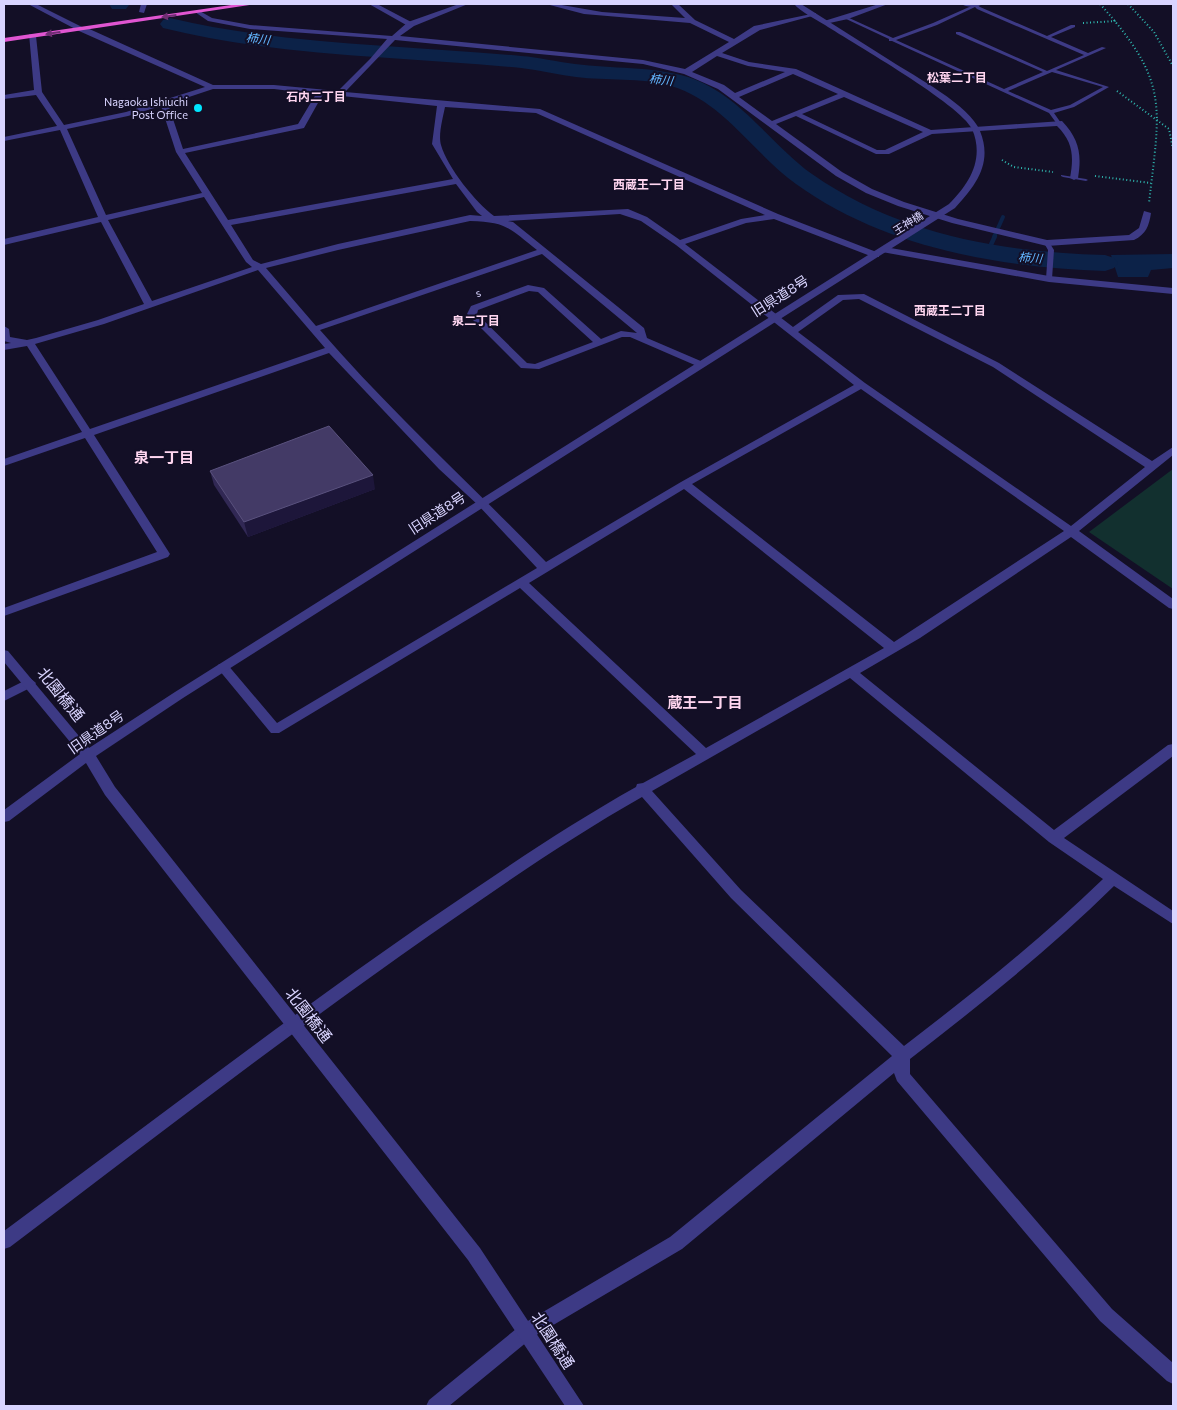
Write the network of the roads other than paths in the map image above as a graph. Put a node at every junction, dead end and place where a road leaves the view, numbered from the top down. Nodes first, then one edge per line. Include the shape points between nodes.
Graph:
1 (31, 4) edge
2 (252, 4) edge
3 (372, 4) edge
4 (465, 4) edge
5 (549, 4) edge
6 (674, 4) edge
7 (798, 4) edge
8 (813, 4) edge
9 (885, 4) edge
10 (965, 4) edge
11 (978, 4) edge
12 (143, 8) edge
13 (198, 8) edge
14 (806, 9) junction
15 (814, 14) junction
16 (846, 18) junction
17 (692, 21) junction
18 (68, 22) junction
19 (825, 22) junction
20 (411, 24) junction
21 (1073, 26) dead end
22 (82, 29) junction
23 (4, 32) edge
24 (958, 33) dead end
25 (32, 36) junction
26 (1048, 37) junction
27 (4, 40) edge
28 (891, 40) junction
29 (390, 41) junction
30 (735, 42) junction
31 (1104, 48) dead end
32 (715, 53) junction
33 (1088, 55) junction
34 (793, 71) junction
35 (1048, 71) junction
36 (686, 72) junction
37 (212, 87) junction
38 (1003, 91) junction
39 (38, 92) junction
40 (321, 92) junction
41 (340, 93) junction
42 (844, 94) junction
43 (735, 96) junction
44 (4, 97) edge
45 (164, 104) junction
46 (440, 104) junction
47 (1051, 112) junction
48 (795, 113) junction
49 (770, 124) junction
50 (1059, 124) junction
51 (63, 129) junction
52 (976, 130) junction
53 (930, 132) junction
54 (4, 139) edge
55 (180, 152) junction
56 (1063, 176) road end
57 (1074, 178) junction
58 (1086, 180) dead end
59 (458, 181) junction
60 (206, 194) junction
61 (1147, 213) road end
62 (774, 216) junction
63 (103, 218) junction
64 (935, 218) junction
65 (492, 219) junction
66 (227, 223) junction
67 (4, 242) edge
68 (679, 243) junction
69 (1049, 246) junction
70 (885, 250) junction
71 (543, 251) junction
72 (260, 267) junction
73 (1049, 276) junction
74 (1173, 291) edge
75 (150, 306) junction
76 (774, 317) junction
77 (4, 329) edge
78 (315, 329) junction
79 (793, 331) junction
80 (643, 339) junction
81 (599, 342) junction
82 (30, 343) junction
83 (4, 346) edge
84 (331, 349) junction
85 (700, 364) junction
86 (861, 386) junction
87 (87, 434) junction
88 (1173, 450) edge
89 (4, 463) edge
90 (1152, 466) junction
91 (685, 484) junction
92 (482, 502) junction
93 (1071, 531) junction
94 (545, 569) junction
95 (522, 582) junction
96 (1173, 605) edge
97 (4, 612) edge
98 (894, 649) junction
99 (4, 654) edge
100 (223, 666) junction
101 (852, 672) junction
102 (30, 682) junction
103 (4, 696) edge
104 (1173, 748) edge
105 (703, 754) junction
106 (88, 755) junction
107 (642, 788) junction
108 (4, 817) edge
109 (1054, 838) junction
110 (1113, 878) junction
111 (1173, 918) edge
112 (295, 1025) junction
113 (903, 1056) junction
114 (4, 1241) edge
115 (527, 1332) junction
116 (1173, 1375) edge
117 (436, 1406) edge
118 (574, 1406) edge

1 - 18 street
2 - 13 highway
3 - 20 street
4 - 20 street
5 - 17 street via 593,15
6 - 17 street
7 - 14 street
8 - 14 street
9 - 16 street
10 - 11 street
11 - 26 lane via 978,8
11 - 28 lane
12 - 13 highway
12 - 18 highway
13 -> 22 highway
13 - 29 street via 202,16 210,20 250,27
14 - 15 street
15 - 19 street
15 - 30 street via 757,28
16 - 19 street
16 - 28 lane
17 - 30 street
18 - 22 street
18 - 23 highway
19 - 52 street via 948,101
20 - 29 street
21 - 26 lane
22 -> 25 highway
22 - 37 street
24 - 35 lane
25 - 27 highway
25 - 39 street
26 - 33 lane
28 - 38 lane
29 - 36 street via 643,62
29 - 41 street
30 - 32 street
31 - 33 lane
32 - 34 street via 748,64
32 - 36 street
33 - 35 lane
34 - 42 street
34 - 43 street
35 - 38 lane
35 - 47 lane via 1107,87 1072,106
36 - 43 street
37 - 40 street via 274,86
37 - 45 street
38 - 47 lane
39 - 44 street
39 - 51 street
40 - 41 street
40 - 55 street via 301,126
41 - 46 street
42 - 48 street
42 - 53 street
43 - 49 street
45 - 51 street
45 - 55 street
46 - 59 street via 436,144
46 - 62 street via 519,108 551,115
47 - 50 lane
48 - 49 street
48 - 53 street via 876,152 886,152
49 - 64 street via 803,150 855,183
50 - 52 street
50 - 57 street via 1076,146
51 - 54 street
51 - 63 street
52 - 53 street
52 - 64 street via 980,166 975,180 952,206
55 - 60 street
56 - 57 lane
57 - 58 lane
59 - 65 street via 480,210
59 - 66 street
60 - 63 street
60 - 66 street
61 - 69 street via 1140,235
62 - 68 street
62 - 70 street
63 - 67 street
63 - 75 street
64 - 69 street
64 - 70 street, 王神橋
65 - 68 street via 628,212
65 - 71 street via 510,224
65 - 72 street via 470,218
66 - 72 street via 250,262
68 - 76 street
69 - 73 lane
70 - 73 street
70 - 76 street, 旧県道8号
71 - 78 street
71 - 80 street via 640,330
72 - 75 street
72 - 78 street
73 - 74 street
75 - 82 street
76 - 79 street
76 - 85 street, 旧県道8号
77 - 82 street via 6,339
78 - 84 street
79 - 86 street
79 - 90 street via 841,297 861,296 996,365
80 - 81 street, s via 621,334
80 - 85 street, s
81 - 81 street, s via 536,366 524,366 472,314 474,308 528,288 540,290
82 - 83 street
82 - 87 street
84 - 87 street
84 - 92 street via 443,467
85 - 92 street, 旧県道8号
86 - 91 street
86 - 93 street
87 - 89 street
87 - 97 street via 164,554
88 - 90 street
90 - 93 street
91 - 94 street
91 - 98 street
92 - 94 street
92 - 100 street, 旧県道8号
93 - 96 street
93 - 98 street
94 - 95 street
95 - 100 street via 275,730
95 - 105 street
98 - 101 street
99 - 102 street, 北園橋通
100 - 106 street, 旧県道8号
101 - 105 street
101 - 109 street
102 - 103 street
102 - 106 street, 北園橋通
104 - 109 street
105 - 107 street
106 - 108 street, 旧県道8号
106 - 112 street, 北園橋通 via 110,791
107 - 112 street via 478,894
107 - 113 street via 736,894
109 - 110 street
110 - 111 street
110 - 113 street via 1062,928
112 - 114 street
112 - 115 street, 北園橋通 via 474,1254
113 - 115 street via 676,1243
113 - 116 street via 902,1076 1106,1316
115 - 117 street
115 - 118 street, 北園橋通

